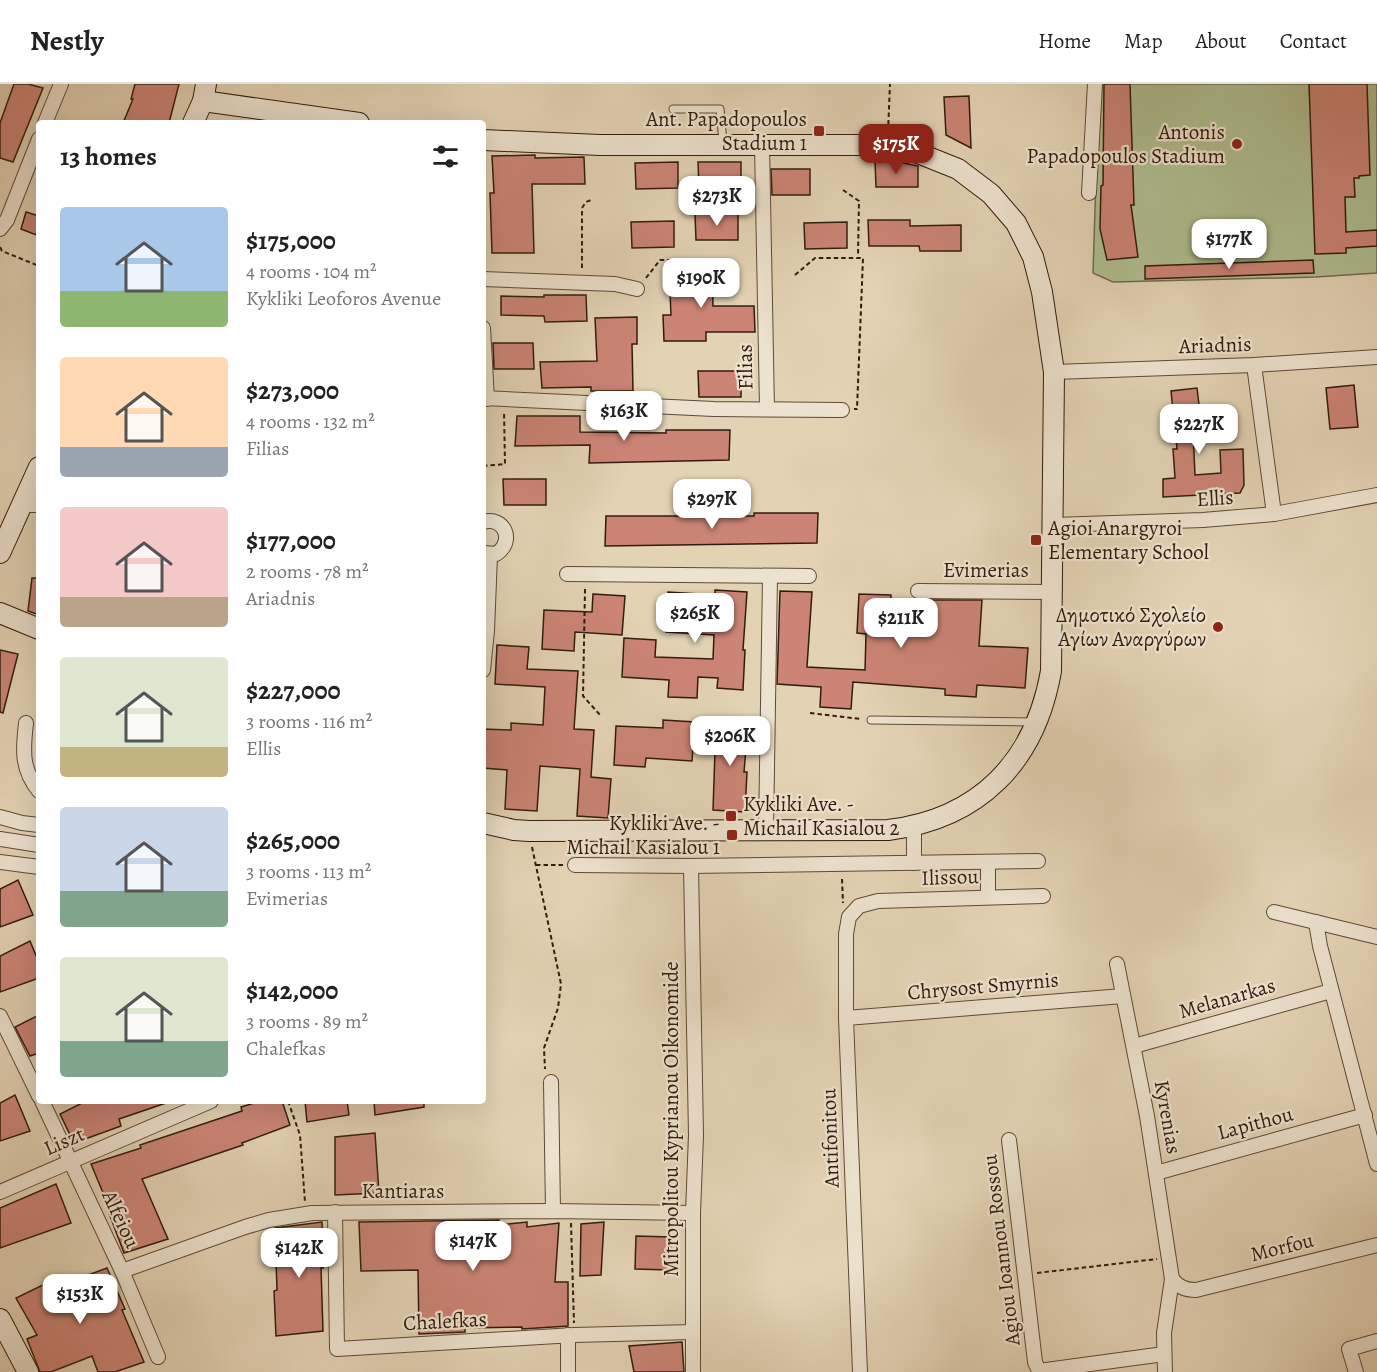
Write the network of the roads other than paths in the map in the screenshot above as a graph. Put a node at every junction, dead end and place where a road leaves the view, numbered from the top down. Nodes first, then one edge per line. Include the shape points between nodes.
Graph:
1 (61, 84) edge
2 (1095, 84) edge
3 (205, 92) edge
4 (673, 109) dead end
5 (46, 120) edge
6 (194, 120) edge
7 (344, 120) edge
8 (486, 140) edge
9 (723, 145) junction
10 (762, 145) junction
11 (36, 147) edge
12 (1089, 193) dead end
13 (0, 229) edge
14 (486, 279) edge
15 (637, 289) road end
16 (1377, 357) edge
17 (1254, 365) junction
18 (1054, 372) junction
19 (486, 398) edge
20 (767, 409) junction
21 (843, 410) road end
22 (36, 480) edge
23 (1377, 495) edge
24 (30, 505) edge
25 (1274, 514) junction
26 (486, 521) edge
27 (1054, 525) junction
28 (0, 553) edge
29 (486, 554) edge
30 (567, 574) dead end
31 (770, 576) junction
32 (809, 576) dead end
33 (918, 591) dead end
34 (1053, 592) junction
35 (0, 613) edge
36 (36, 628) edge
37 (486, 641) edge
38 (871, 720) road end
39 (1037, 722) junction
40 (26, 723) dead end
41 (36, 788) edge
42 (0, 817) edge
43 (486, 824) edge
44 (36, 825) edge
45 (914, 827) junction
46 (766, 831) junction
47 (0, 839) edge
48 (36, 844) edge
49 (1038, 861) dead end
50 (0, 862) edge
51 (988, 862) junction
52 (914, 863) junction
53 (575, 865) road end
54 (691, 866) junction
55 (36, 867) edge
56 (1043, 896) dead end
57 (988, 897) junction
58 (1274, 912) dead end
59 (849, 917) joint
60 (1316, 922) junction
61 (1377, 937) edge
62 (1116, 964) dead end
63 (1331, 991) junction
64 (1123, 996) junction
65 (0, 1016) edge
66 (846, 1018) junction
67 (1134, 1046) junction
68 (551, 1083) road end
69 (36, 1090) edge
70 (43, 1104) edge
71 (192, 1104) edge
72 (1365, 1115) junction
73 (1009, 1140) dead end
74 (71, 1160) junction
75 (1377, 1164) edge
76 (1156, 1173) junction
77 (0, 1192) edge
78 (553, 1211) junction
79 (335, 1212) junction
80 (693, 1213) junction
81 (1377, 1245) edge
82 (122, 1271) junction
83 (1172, 1279) junction
84 (0, 1319) edge
85 (692, 1332) junction
86 (571, 1335) junction
87 (1377, 1341) edge
88 (1164, 1354) junction
89 (158, 1357) dead end
90 (28, 1372) edge
91 (568, 1372) edge
92 (693, 1372) edge
93 (860, 1372) edge
94 (1165, 1372) edge
95 (1356, 1372) edge

1 - 5 street
2 - 12 street
3 - 6 street
3 - 7 street
4 - 9 lane via 720,109
8 - 9 street
9 - 10 street
10 - 18 street via 874,145 918,153 958,169 991,194 1016,223 1033,256
10 - 20 street, Filias
11 - 13 street
14 - 15 street via 615,284
16 - 17 street, Ariadnis
17 - 18 street, Ariadnis
17 - 25 street
18 - 27 street
19 - 20 street
20 - 21 street
22 - 24 street
23 - 25 street, Ellis
24 - 28 street
25 - 27 street, Ellis
26 - 29 street via 500,524 507,534 505,546 496,554
27 - 34 street
29 - 37 street
30 - 31 street
31 - 32 street
31 - 46 street
33 - 34 street, Evimerias
34 - 39 street via 1051,671
35 - 36 street
38 - 39 lane
39 - 45 street via 1021,753 999,780 963,808
40 - 41 street via 24,764
42 - 44 street
43 - 46 street via 529,831
45 - 46 street
45 - 52 street
47 - 48 street
49 - 51 street
50 - 55 street
51 - 52 street
51 - 57 street
52 - 54 street
53 - 54 street
54 - 80 street, Mitropolitou Kyprianou Oikonomide via 696,1136
56 - 57 street, Ilissou
57 - 59 street, Ilissou via 878,901 859,906
58 - 60 street
59 - 66 street, Antifonitou
60 - 61 street
60 - 63 street
62 - 64 street, Kyrenias
63 - 67 street, Melanarkas
63 - 72 street
64 - 66 street, Chrysost Smyrnis
64 - 67 street, Kyrenias
65 - 69 street
66 - 93 street, Antifonitou
67 - 76 street, Kyrenias
68 - 78 street
70 - 74 street, Alfeiou
71 - 74 street, Liszt
72 - 75 street
72 - 76 street, Lapithou
73 - 88 street, Agiou Ioannou Rossou via 1039,1371
74 - 77 street, Liszt
74 - 82 street, Alfeiou
76 - 83 street, Kyrenias
78 - 79 street, Kantiaras
78 - 80 street, Kantiaras
79 - 82 street, Kantiaras via 269,1220
79 - 86 street, Chalefkas via 337,1349
80 - 85 street, Mitropolitou Kyprianou Oikonomide
81 - 83 street, Morfou via 1196,1290 1180,1287
82 - 89 street, Alfeiou
83 - 88 street, Kyrenias via 1165,1316
84 - 90 street
85 - 86 street, Chalefkas
85 - 92 street, Mitropolitou Kyprianou Oikonomide
86 - 91 street
87 - 95 street via 1349,1349
88 - 94 street, Kyrenias

